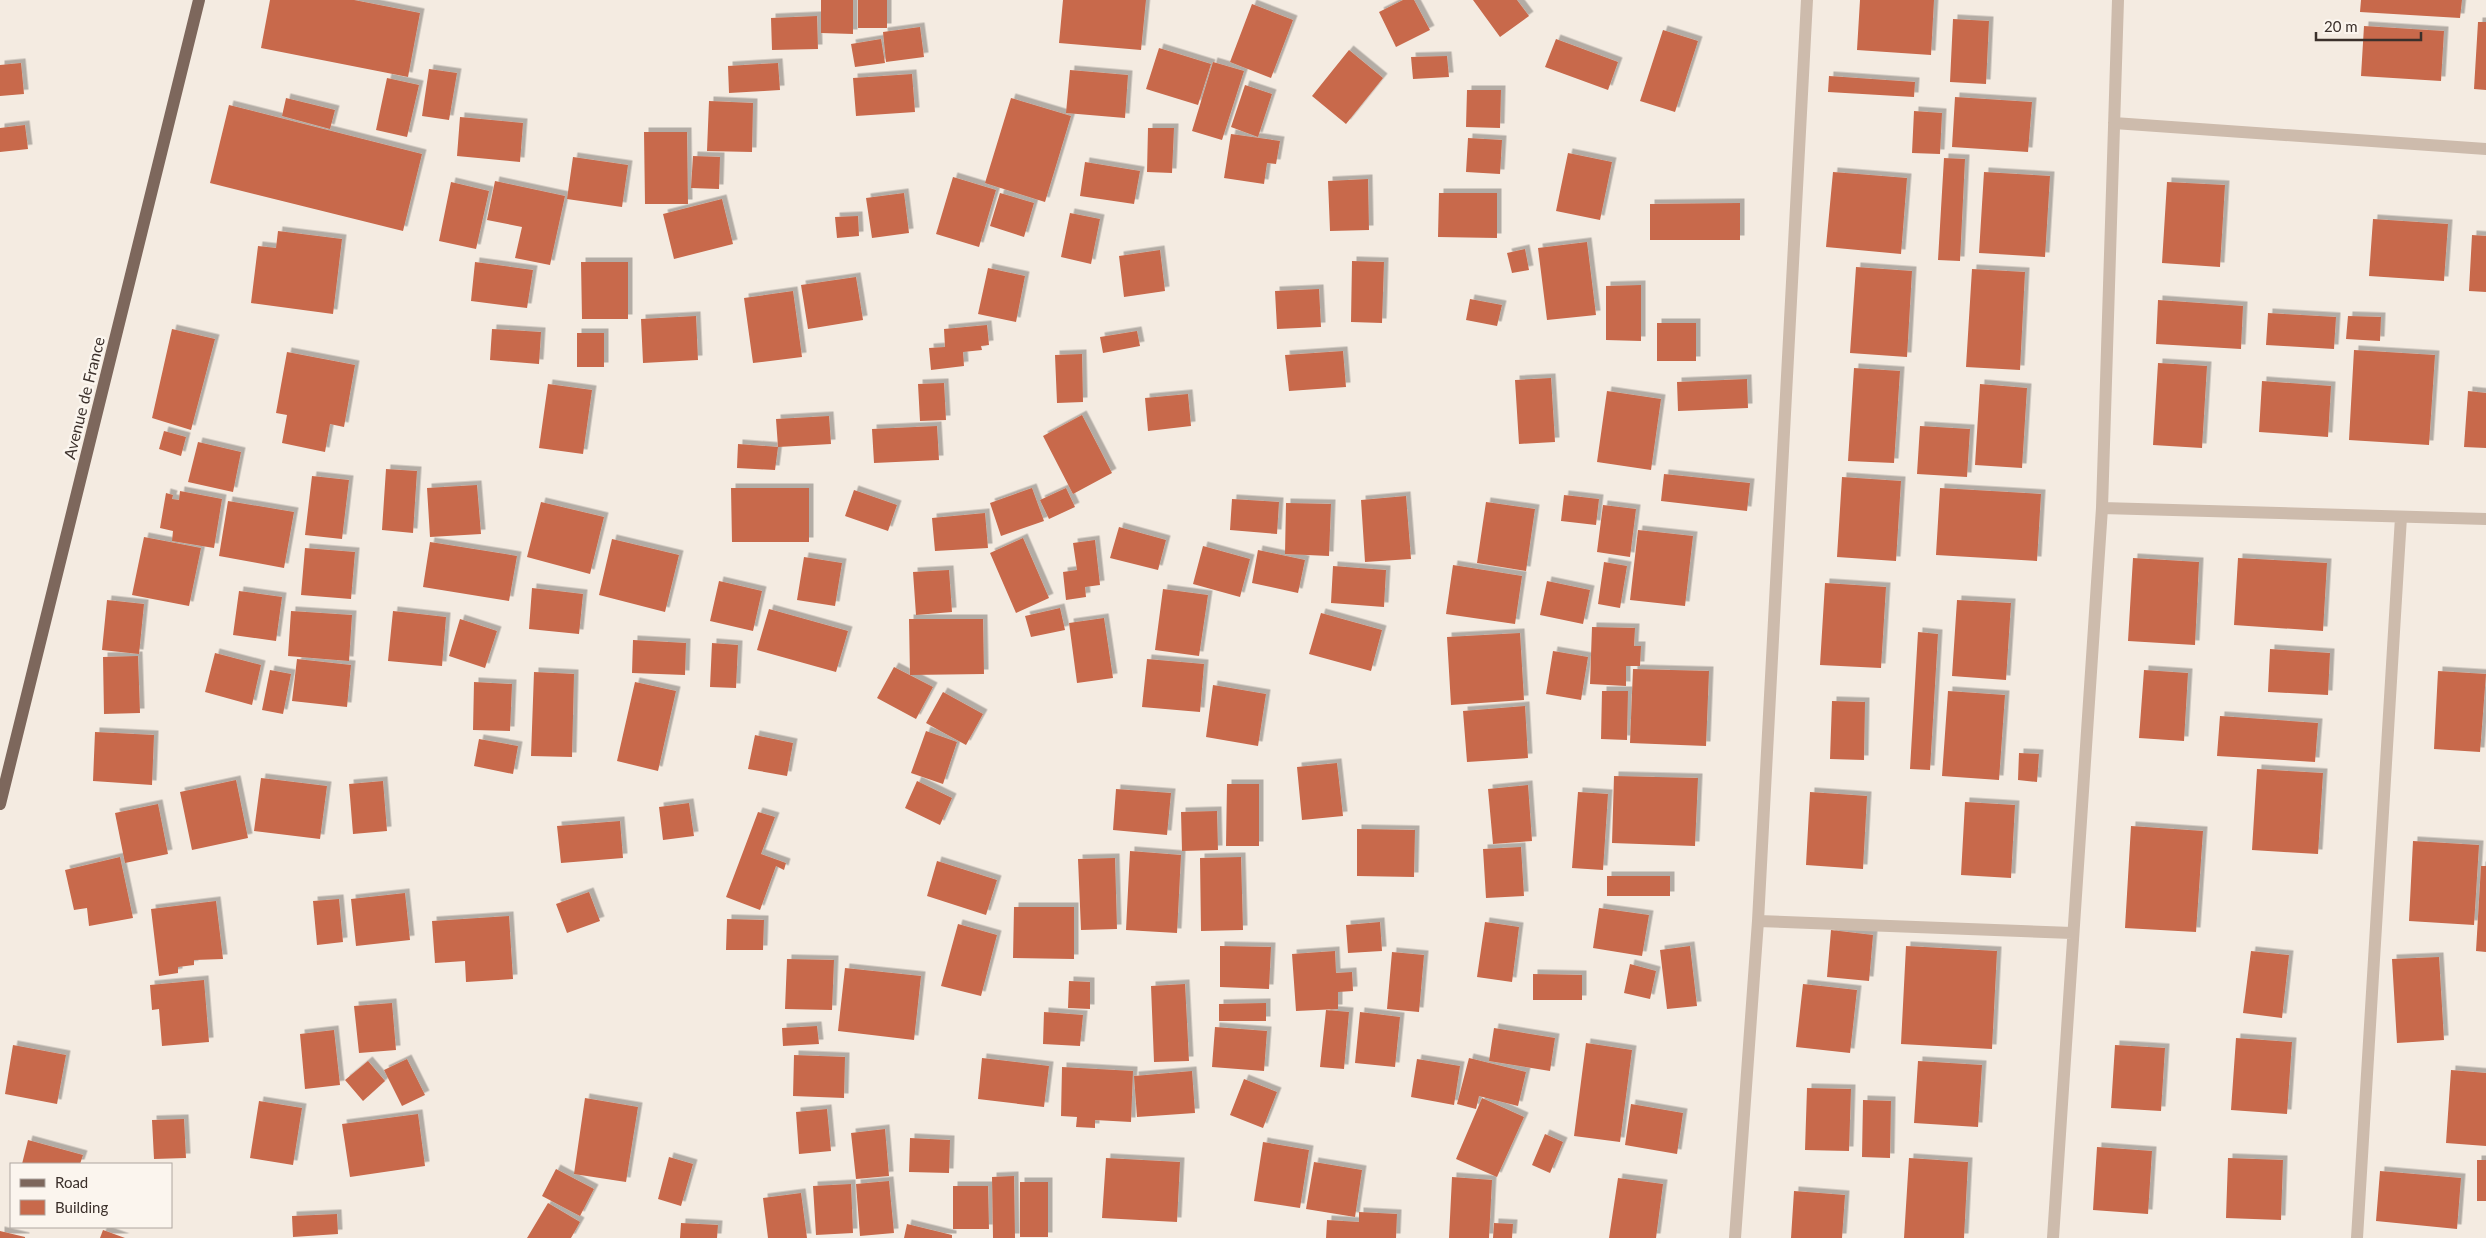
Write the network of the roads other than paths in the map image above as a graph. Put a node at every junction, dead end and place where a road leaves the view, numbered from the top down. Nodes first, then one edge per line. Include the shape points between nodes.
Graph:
1 (199, 0) edge
2 (1807, 0) edge
3 (2118, 0) edge
4 (2114, 123) junction
5 (2486, 149) edge
6 (2102, 508) junction
7 (2401, 517) junction
8 (2486, 519) edge
9 (0, 804) edge
10 (1758, 921) junction
11 (2072, 933) junction
12 (1735, 1238) edge
13 (2053, 1238) edge
14 (2357, 1238) edge

1 - 9 main road, Avenue de France
2 - 10 street
3 - 4 street
4 - 5 street
4 - 6 street
6 - 7 street
6 - 11 street
7 - 8 street
7 - 14 street
10 - 11 street
10 - 12 street
11 - 13 street

